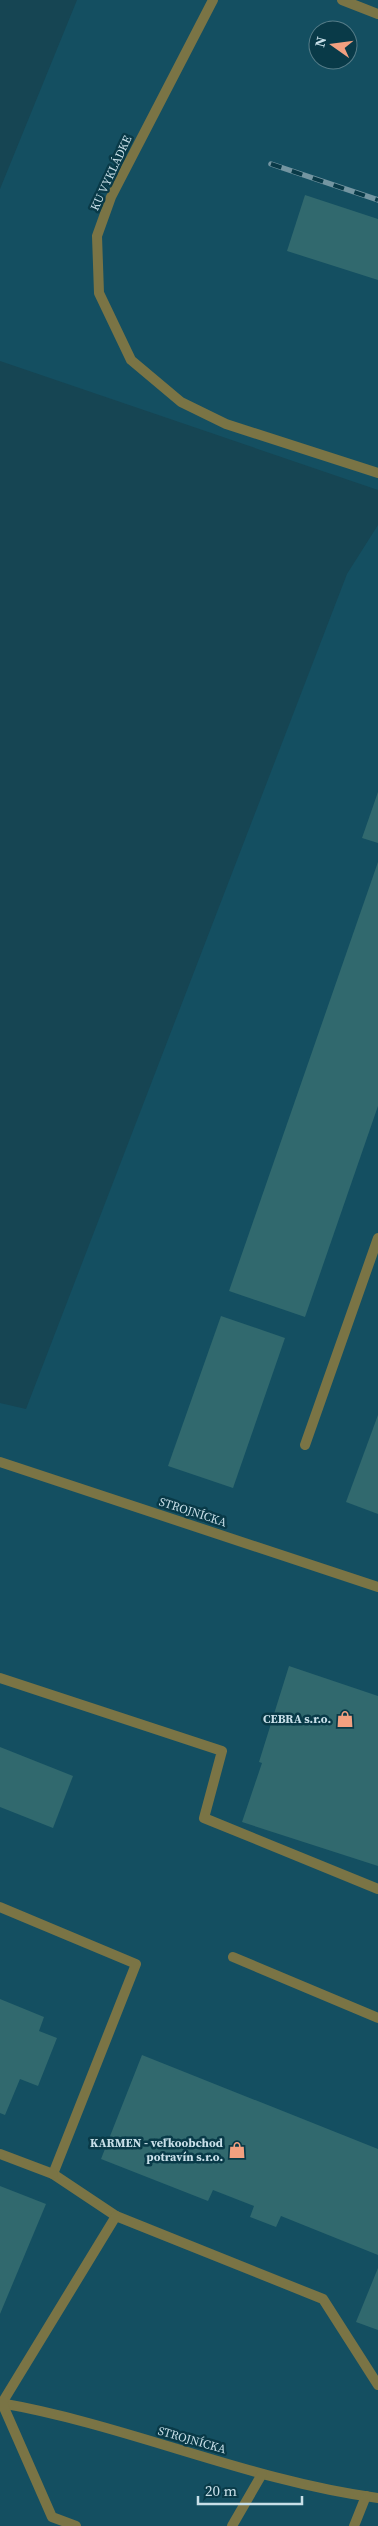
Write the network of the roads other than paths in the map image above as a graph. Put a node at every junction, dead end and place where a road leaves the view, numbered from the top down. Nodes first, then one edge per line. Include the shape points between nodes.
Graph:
1 (213, 0) edge
2 (342, 0) edge
3 (378, 14) edge
4 (378, 473) edge
5 (378, 1238) edge
6 (304, 1444) dead end
7 (0, 1462) edge
8 (378, 1587) edge
9 (0, 1678) edge
10 (378, 1889) edge
11 (0, 1907) edge
12 (233, 1957) dead end
13 (378, 2018) edge
14 (0, 2154) edge
15 (53, 2174) junction
16 (116, 2216) junction
17 (378, 2385) edge
18 (1, 2403) edge
19 (262, 2474) junction
20 (366, 2496) junction
21 (378, 2498) edge
22 (76, 2526) edge
23 (232, 2526) edge
24 (354, 2526) edge

1 - 4 lane, KU VYKLÁDKE via 111,197 97,236 99,293 131,360 181,402 226,424
2 - 3 lane
5 - 6 lane
7 - 8 lane, STROJNÍCKA
9 - 10 lane via 222,1751 204,1818
11 - 15 lane via 136,1964
12 - 13 lane
14 - 15 lane
15 - 16 lane
16 - 17 lane via 323,2299
16 - 18 lane
18 - 19 lane, STROJNÍCKA via 77,2419
18 - 22 lane via 52,2517
19 - 20 lane, STROJNÍCKA
19 - 23 lane
20 - 21 lane, STROJNÍCKA
20 - 24 lane

